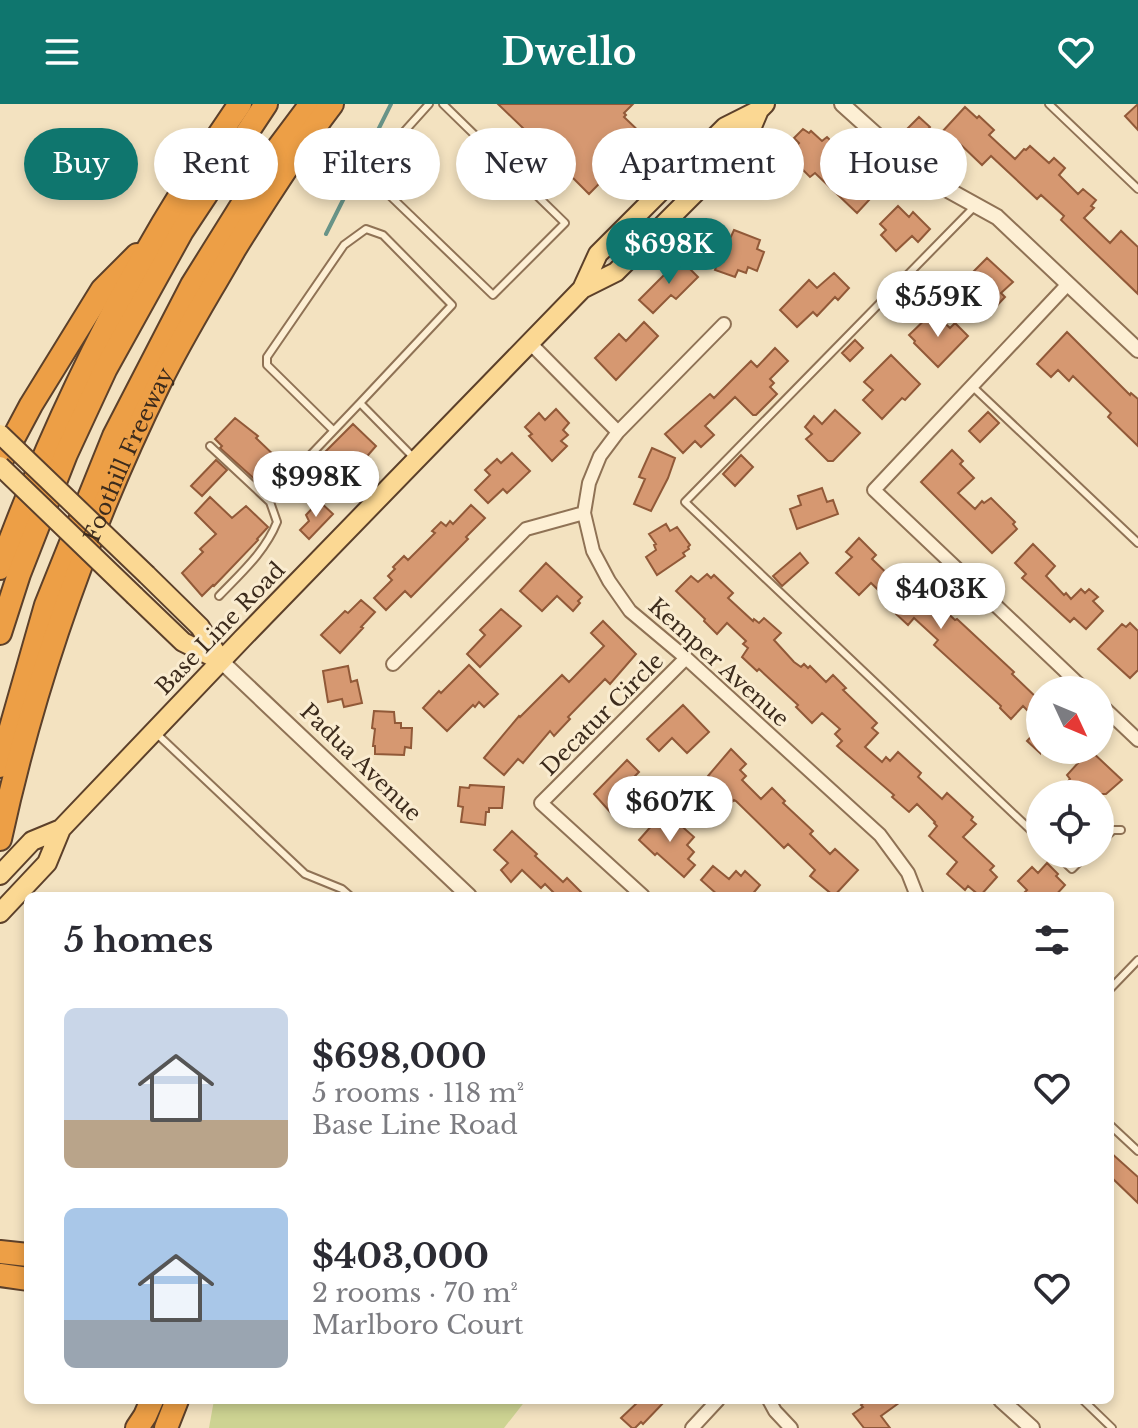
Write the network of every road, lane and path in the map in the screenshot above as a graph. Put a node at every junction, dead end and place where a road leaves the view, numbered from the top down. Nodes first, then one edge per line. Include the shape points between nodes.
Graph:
1 (240, 104) edge
2 (266, 104) edge
3 (311, 104) edge
4 (332, 104) edge
5 (429, 104) edge
6 (443, 104) edge
7 (842, 104) edge
8 (1049, 104) edge
9 (762, 107) edge
10 (1138, 189) edge
11 (976, 205) junction
12 (157, 235) junction
13 (1068, 284) junction
14 (582, 289) junction
15 (724, 324) dead end
16 (529, 342) junction
17 (1138, 350) edge
18 (972, 386) junction
19 (360, 403) junction
20 (333, 430) junction
21 (618, 432) junction
22 (0, 434) edge
23 (210, 446) dead end
24 (416, 460) junction
25 (0, 465) edge
26 (270, 502) junction
27 (584, 513) junction
28 (1138, 543) edge
29 (0, 568) edge
30 (219, 596) dead end
31 (0, 633) edge
32 (686, 658) junction
33 (221, 661) junction
34 (393, 664) dead end
35 (1070, 676) edge
36 (1114, 717) edge
37 (154, 732) junction
38 (1138, 740) edge
39 (0, 766) edge
40 (1026, 826) edge
41 (61, 829) junction
42 (1114, 830) edge
43 (1121, 830) dead end
44 (0, 839) edge
45 (0, 875) edge
46 (345, 892) edge
47 (465, 892) edge
48 (639, 892) edge
49 (915, 892) edge
50 (0, 913) edge
51 (1138, 960) edge
52 (1114, 985) edge
53 (1114, 1129) edge
54 (1138, 1151) edge
55 (0, 1252) edge
56 (24, 1255) edge
57 (0, 1275) edge
58 (24, 1278) edge
59 (150, 1404) edge
60 (175, 1404) edge
61 (714, 1404) edge
62 (771, 1404) edge
63 (1005, 1404) edge
64 (1087, 1404) edge
65 (137, 1428) edge
66 (166, 1428) edge
67 (692, 1428) edge
68 (791, 1428) edge
69 (1032, 1428) edge
70 (1112, 1428) edge

1 - 12 highway
2 - 31 highway via 182,231 105,370 56,480
3 - 39 highway via 192,285 114,436 46,605
4 - 44 highway, Foothill Freeway via 266,198 206,298 114,483 33,707
5 - 6 lane via 373,174 493,295 565,223
7 - 11 street via 921,175
8 - 10 lane
9 - 14 main road, Base Line Road via 725,127 598,254
9 - 14 main road, Base Line Road via 745,143 616,272
11 - 13 street via 997,217
11 - 40 lane via 685,502
12 - 25 highway via 102,290
12 - 29 highway via 72,393
13 - 17 street
13 - 18 street
14 - 16 main road, Base Line Road
15 - 21 street, Kemper Avenue
16 - 21 street
16 - 24 main road, Base Line Road
18 - 28 lane
18 - 35 street via 874,490
19 - 20 lane
19 - 20 lane via 452,305 383,235 366,229 344,245 267,357 267,365
19 - 24 lane
20 - 26 lane
21 - 27 street, Kemper Avenue via 600,456
22 - 33 main road, bridge via 200,627
23 - 26 lane
24 - 33 main road, Base Line Road
25 - 33 main road, bridge via 183,642
26 - 30 lane via 277,522 271,537
27 - 32 street, Kemper Avenue via 593,551 630,611
27 - 34 street via 526,529
32 - 48 street, Decatur Circle via 541,803
32 - 49 street, Kemper Avenue via 880,835
33 - 37 main road, Base Line Road
33 - 47 street, Padua Avenue
36 - 38 street
37 - 41 main road, Base Line Road
37 - 46 lane via 305,874
41 - 45 main road, Base Line Road via 32,841
41 - 50 main road, Base Line Road via 47,863
42 - 43 lane
51 - 52 lane
53 - 54 lane
55 - 56 highway
57 - 58 highway
59 - 65 highway
60 - 66 highway
61 - 67 street
62 - 68 street
63 - 69 street
64 - 70 lane

